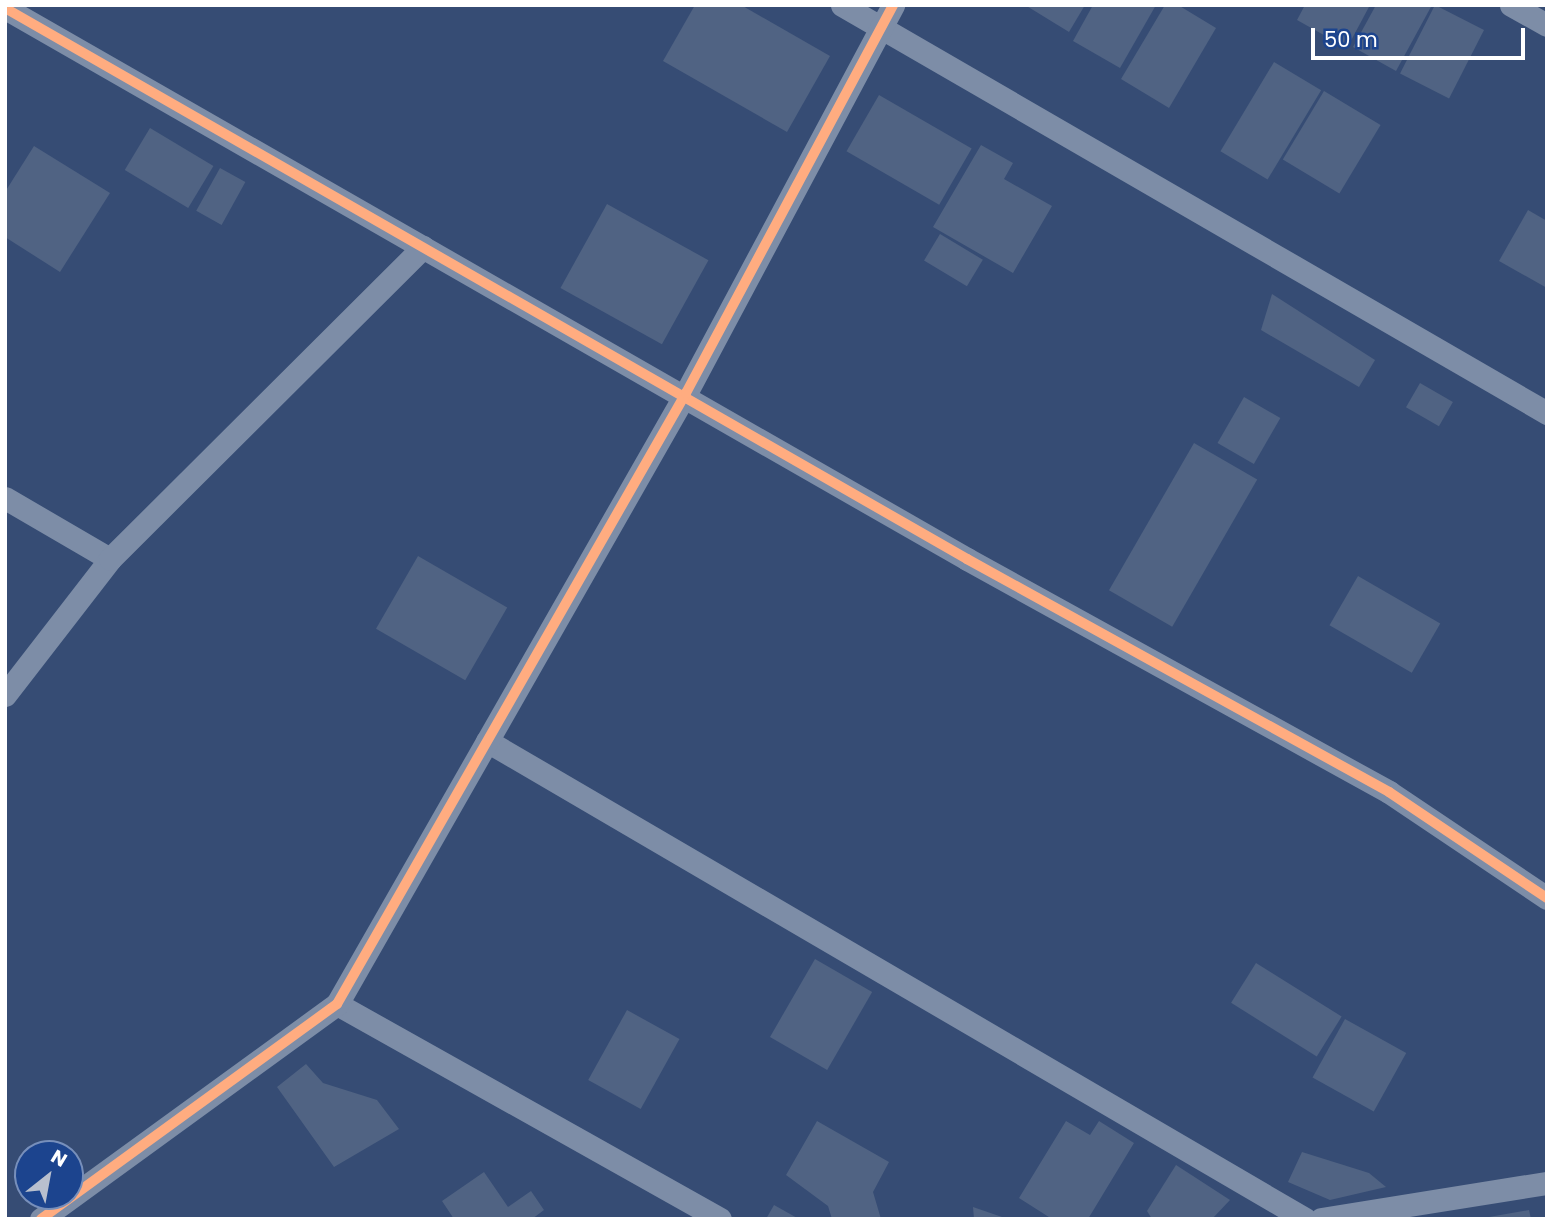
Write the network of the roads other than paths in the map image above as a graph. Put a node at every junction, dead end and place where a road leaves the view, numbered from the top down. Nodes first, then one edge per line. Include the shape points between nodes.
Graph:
1 (842, 5) edge
2 (893, 5) edge
3 (1511, 5) edge
4 (5, 8) edge
5 (1547, 25) edge
6 (880, 27) junction
7 (423, 247) junction
8 (686, 393) junction
9 (1547, 413) edge
10 (5, 498) edge
11 (110, 559) junction
12 (5, 695) edge
13 (487, 741) junction
14 (1547, 898) edge
15 (337, 1004) junction
16 (1547, 1183) edge
17 (1410, 1211) edge
18 (41, 1219) edge
19 (720, 1219) edge
20 (1306, 1219) edge
21 (1321, 1219) edge

1 - 6 street
2 - 6 street
3 - 5 street
4 - 7 street
6 - 8 street
6 - 9 street
7 - 8 street
7 - 11 street
8 - 13 street
8 - 14 street via 967,559 1389,792
10 - 11 street
11 - 12 street
13 - 15 street
13 - 20 street
15 - 18 street
15 - 19 street
16 - 17 street
17 - 21 street

